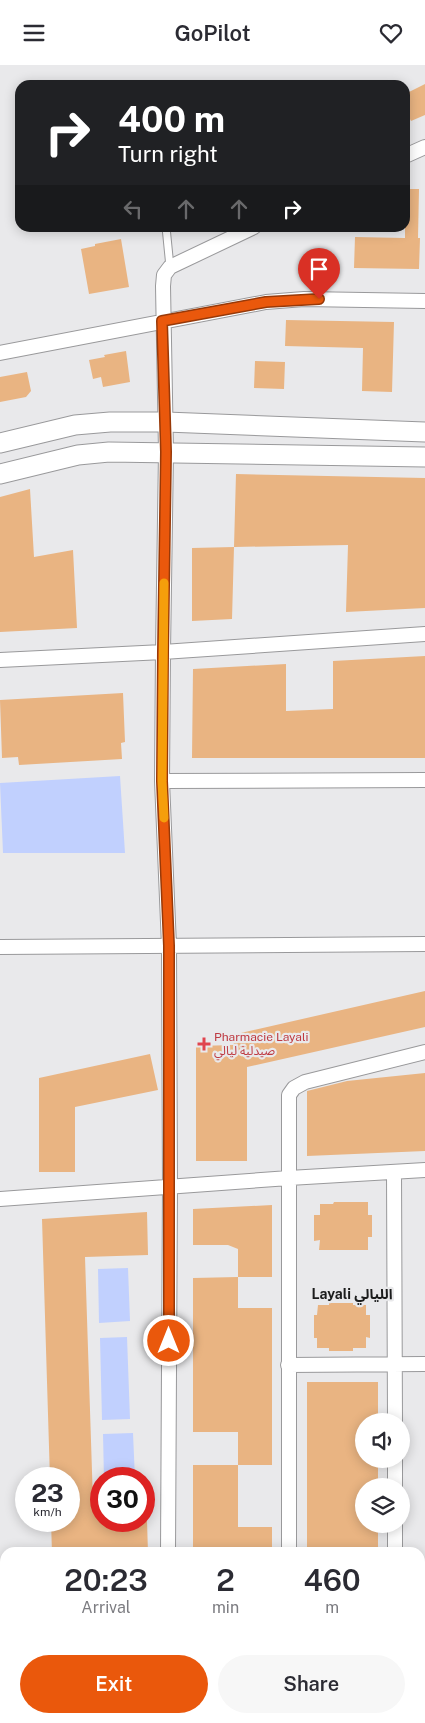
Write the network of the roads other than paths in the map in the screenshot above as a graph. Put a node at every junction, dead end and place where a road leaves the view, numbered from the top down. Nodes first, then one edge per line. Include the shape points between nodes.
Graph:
1 (425, 147) edge
2 (410, 154) edge
3 (166, 232) edge
4 (244, 232) edge
5 (170, 267) junction
6 (425, 301) edge
7 (162, 321) junction
8 (0, 353) edge
9 (166, 422) junction
10 (425, 432) edge
11 (0, 443) edge
12 (166, 452) junction
13 (425, 457) edge
14 (0, 474) edge
15 (425, 634) edge
16 (163, 652) junction
17 (0, 660) edge
18 (425, 780) edge
19 (162, 781) junction
20 (425, 944) edge
21 (169, 946) junction
22 (0, 947) edge
23 (425, 1052) edge
24 (425, 1170) edge
25 (394, 1172) junction
26 (289, 1178) junction
27 (170, 1187) junction
28 (0, 1199) edge
29 (395, 1363) junction
30 (425, 1364) edge
31 (288, 1365) junction
32 (395, 1413) edge
33 (395, 1533) edge
34 (168, 1547) edge
35 (289, 1547) edge
36 (395, 1547) edge

1 - 2 street
3 - 5 lane
4 - 5 street
5 - 7 street via 164,275
6 - 7 street via 304,299 257,303
7 - 8 street
7 - 9 street
9 - 10 main road
9 - 11 main road via 75,425
9 - 12 street
12 - 13 main road
12 - 14 main road via 78,455
12 - 16 street
15 - 16 street
16 - 17 street
16 - 19 street
18 - 19 street
19 - 21 street
20 - 21 street
21 - 22 street
21 - 27 street
23 - 26 street via 294,1088 288,1101
24 - 25 street
25 - 26 street
25 - 29 street
26 - 27 street
26 - 31 street
27 - 28 street
27 - 34 street
29 - 30 street
29 - 31 street
29 - 32 street
31 - 35 street
33 - 36 street

